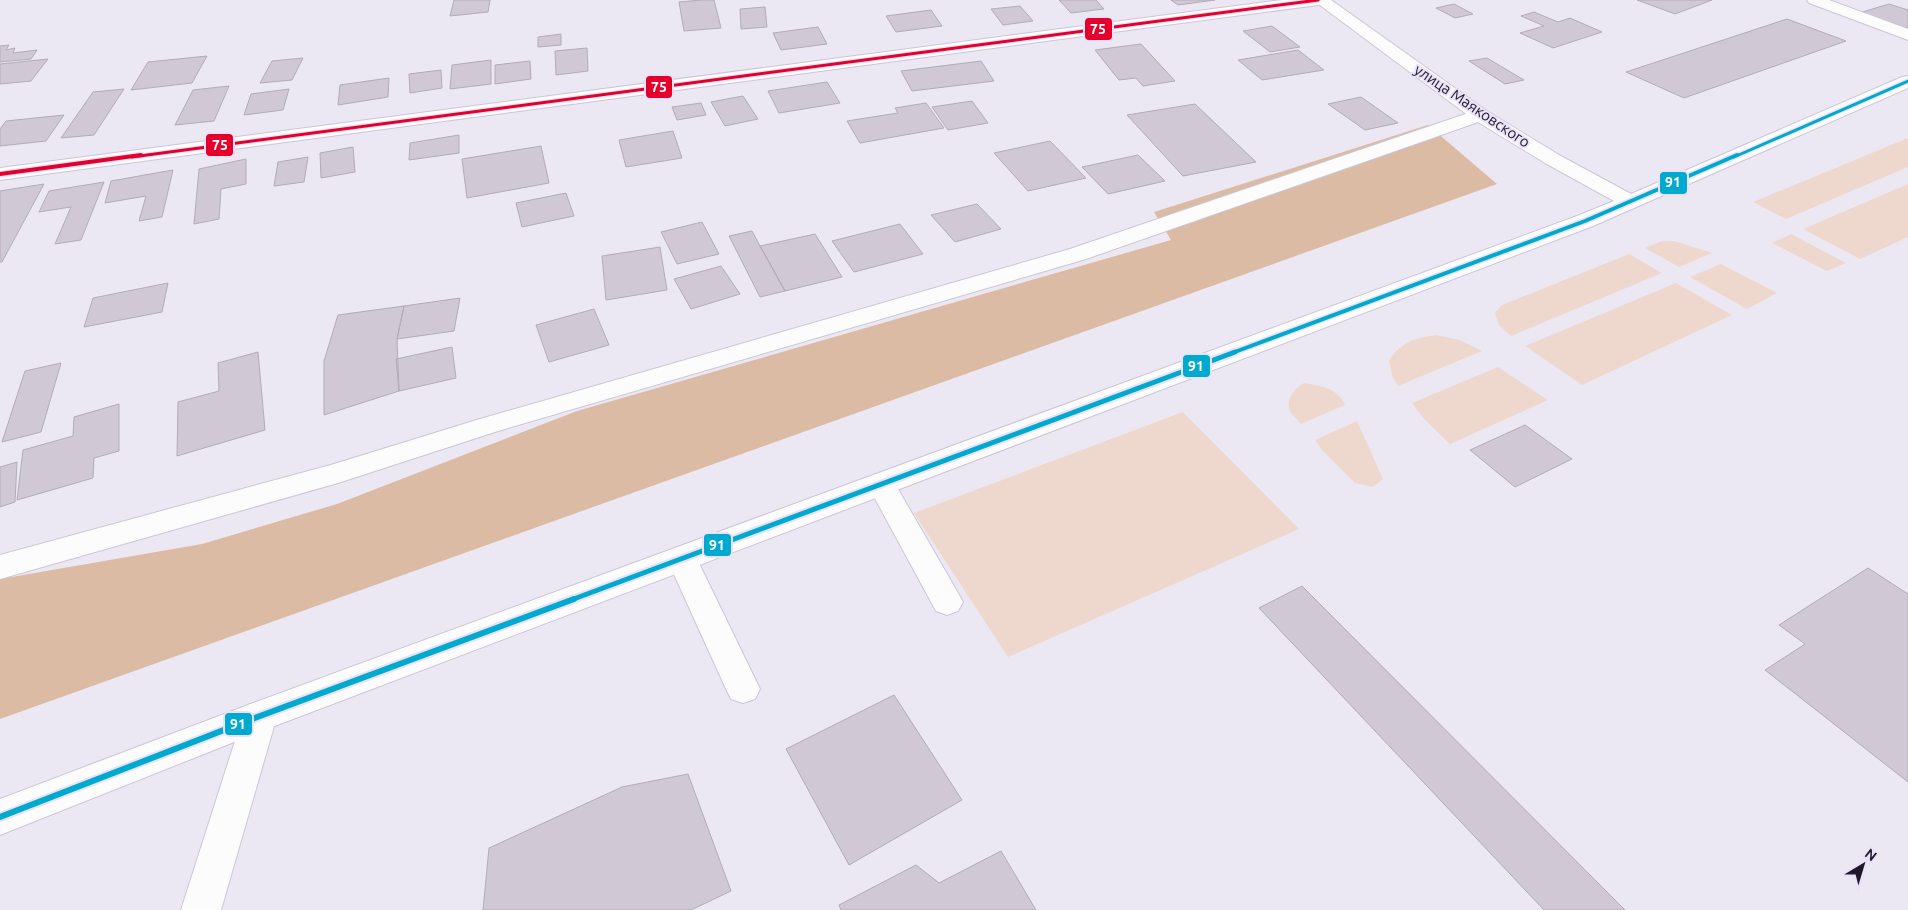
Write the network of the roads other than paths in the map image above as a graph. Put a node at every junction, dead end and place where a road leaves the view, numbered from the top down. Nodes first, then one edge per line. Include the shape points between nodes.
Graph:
1 (1319, 0) edge
2 (1815, 0) edge
3 (1908, 35) edge
4 (1908, 81) edge
5 (1480, 115) junction
6 (0, 174) edge
7 (1631, 202) junction
8 (881, 484) junction
9 (682, 559) junction
10 (0, 567) edge
11 (947, 602) dead end
12 (743, 689) dead end
13 (260, 716) junction
14 (0, 816) edge
15 (201, 910) edge

1 - 5 main road, улица Маяковского
1 - 6 main road
2 - 3 main road
4 - 7 main road
5 - 7 main road, улица Маяковского
5 - 10 main road via 1078,254 489,425 338,473
7 - 8 main road
8 - 9 main road
8 - 11 main road
9 - 12 main road
9 - 13 main road
13 - 14 main road
13 - 15 main road

